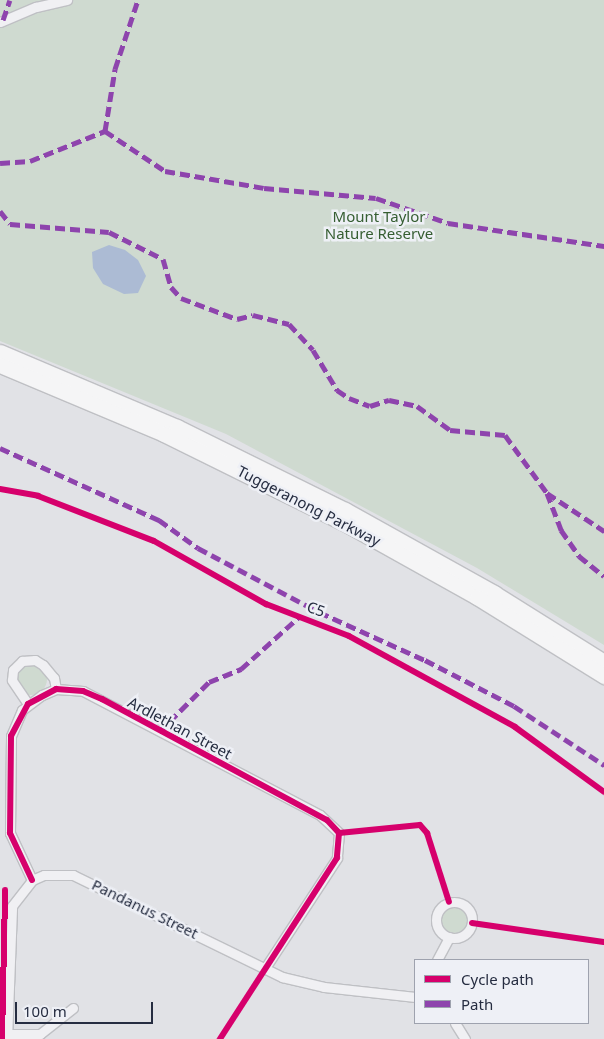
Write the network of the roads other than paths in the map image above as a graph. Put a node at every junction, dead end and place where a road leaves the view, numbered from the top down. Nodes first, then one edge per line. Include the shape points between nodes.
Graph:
1 (67, 0) edge
2 (0, 22) edge
3 (0, 352) edge
4 (0, 365) edge
5 (604, 662) edge
6 (604, 676) edge
7 (56, 689) junction
8 (28, 704) junction
9 (32, 880) junction
10 (449, 937) junction
11 (438, 959) edge
12 (265, 968) junction
13 (414, 997) edge
14 (73, 1008) dead end
15 (455, 1024) edge
16 (7, 1036) edge
17 (465, 1039) edge

1 - 2 street via 36,7
3 - 5 highway, Tuggeranong Parkway via 177,427 312,493 478,584
4 - 6 highway, Tuggeranong Parkway via 164,434 350,526 478,597
7 - 8 street
7 - 8 street via 54,678 43,664 35,660 22,661 14,668 12,680
7 - 12 street, Ardlethan Street via 83,691 102,699 320,815 336,829 341,840 337,858
8 - 9 street via 11,736 9,817 14,849
9 - 12 street, Pandanus Street via 44,875 73,875
9 - 16 street via 16,898 10,919
10 - 10 street via 438,928 437,913 445,904 461,902 471,914 471,926 462,936
10 - 11 street
12 - 13 street, Pandanus Street via 282,977 324,987
14 - 16 street via 40,1034
15 - 17 street

